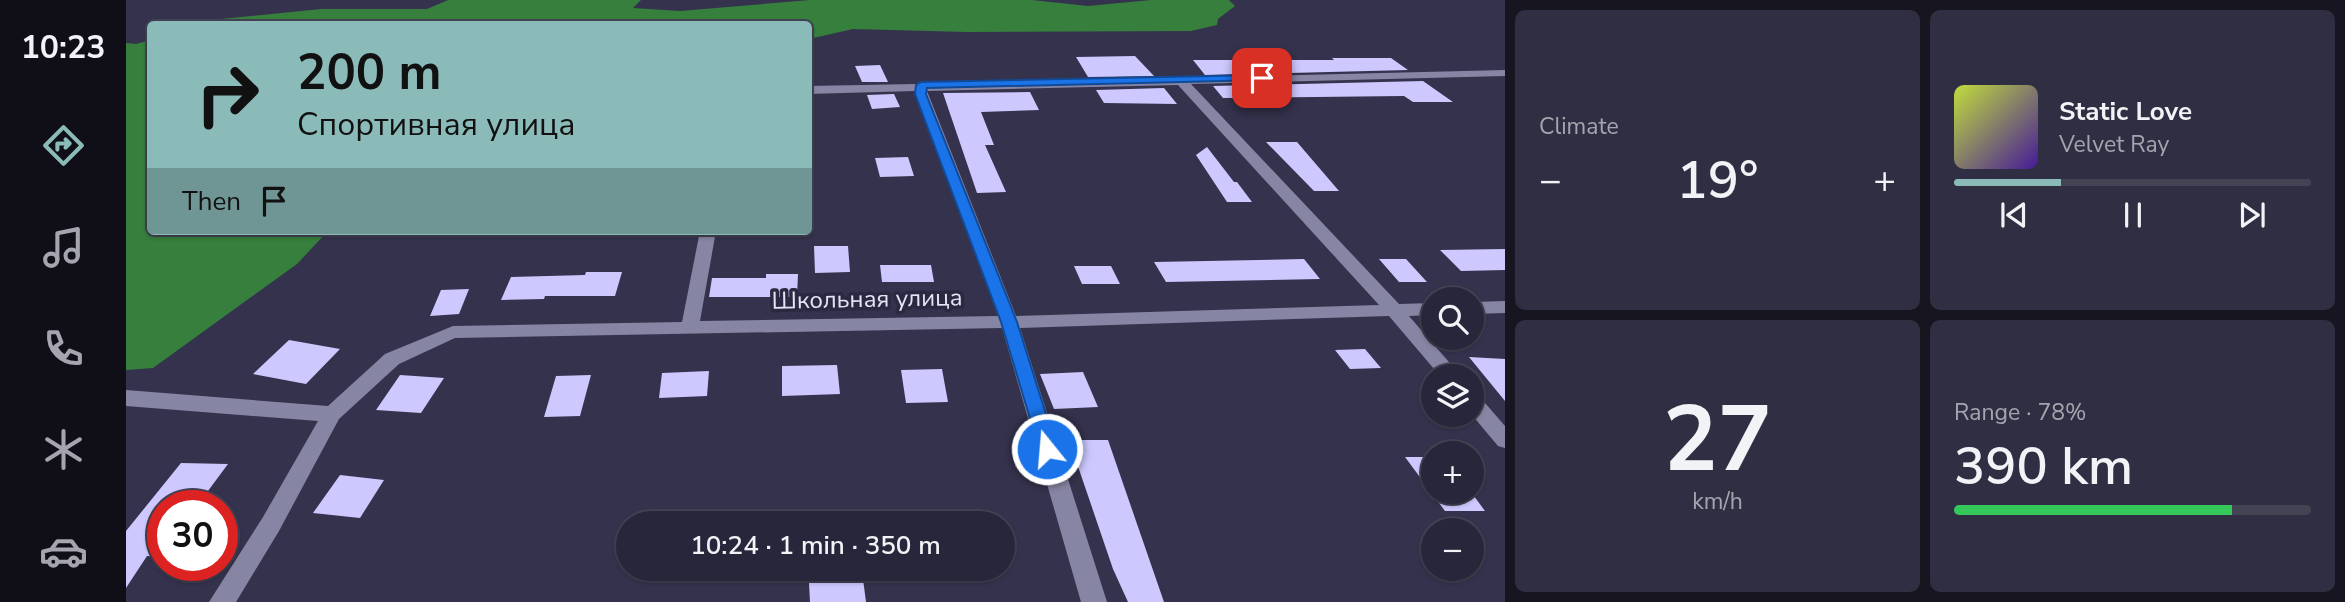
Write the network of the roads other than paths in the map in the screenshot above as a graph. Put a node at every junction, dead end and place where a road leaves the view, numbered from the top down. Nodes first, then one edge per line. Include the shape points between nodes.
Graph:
1 (1505, 73) edge
2 (1180, 80) junction
3 (921, 85) junction
4 (812, 90) edge
5 (707, 235) edge
6 (1505, 307) edge
7 (1484, 308) edge
8 (1421, 309) edge
9 (1394, 310) junction
10 (1009, 322) junction
11 (690, 326) junction
12 (1441, 364) edge
13 (126, 398) edge
14 (332, 414) junction
15 (1484, 415) edge
16 (1505, 440) edge
17 (222, 602) edge
18 (1094, 602) edge

1 - 2 street
2 - 3 street
2 - 9 street
3 - 4 street
3 - 10 street
5 - 11 street
6 - 7 street
8 - 9 street, Школьная улица
9 - 10 street, Школьная улица
9 - 12 street
10 - 11 street, Школьная улица
10 - 18 street
11 - 14 street, Школьная улица via 453,332 391,359
13 - 14 street
14 - 17 street, Школьная улица
15 - 16 street

